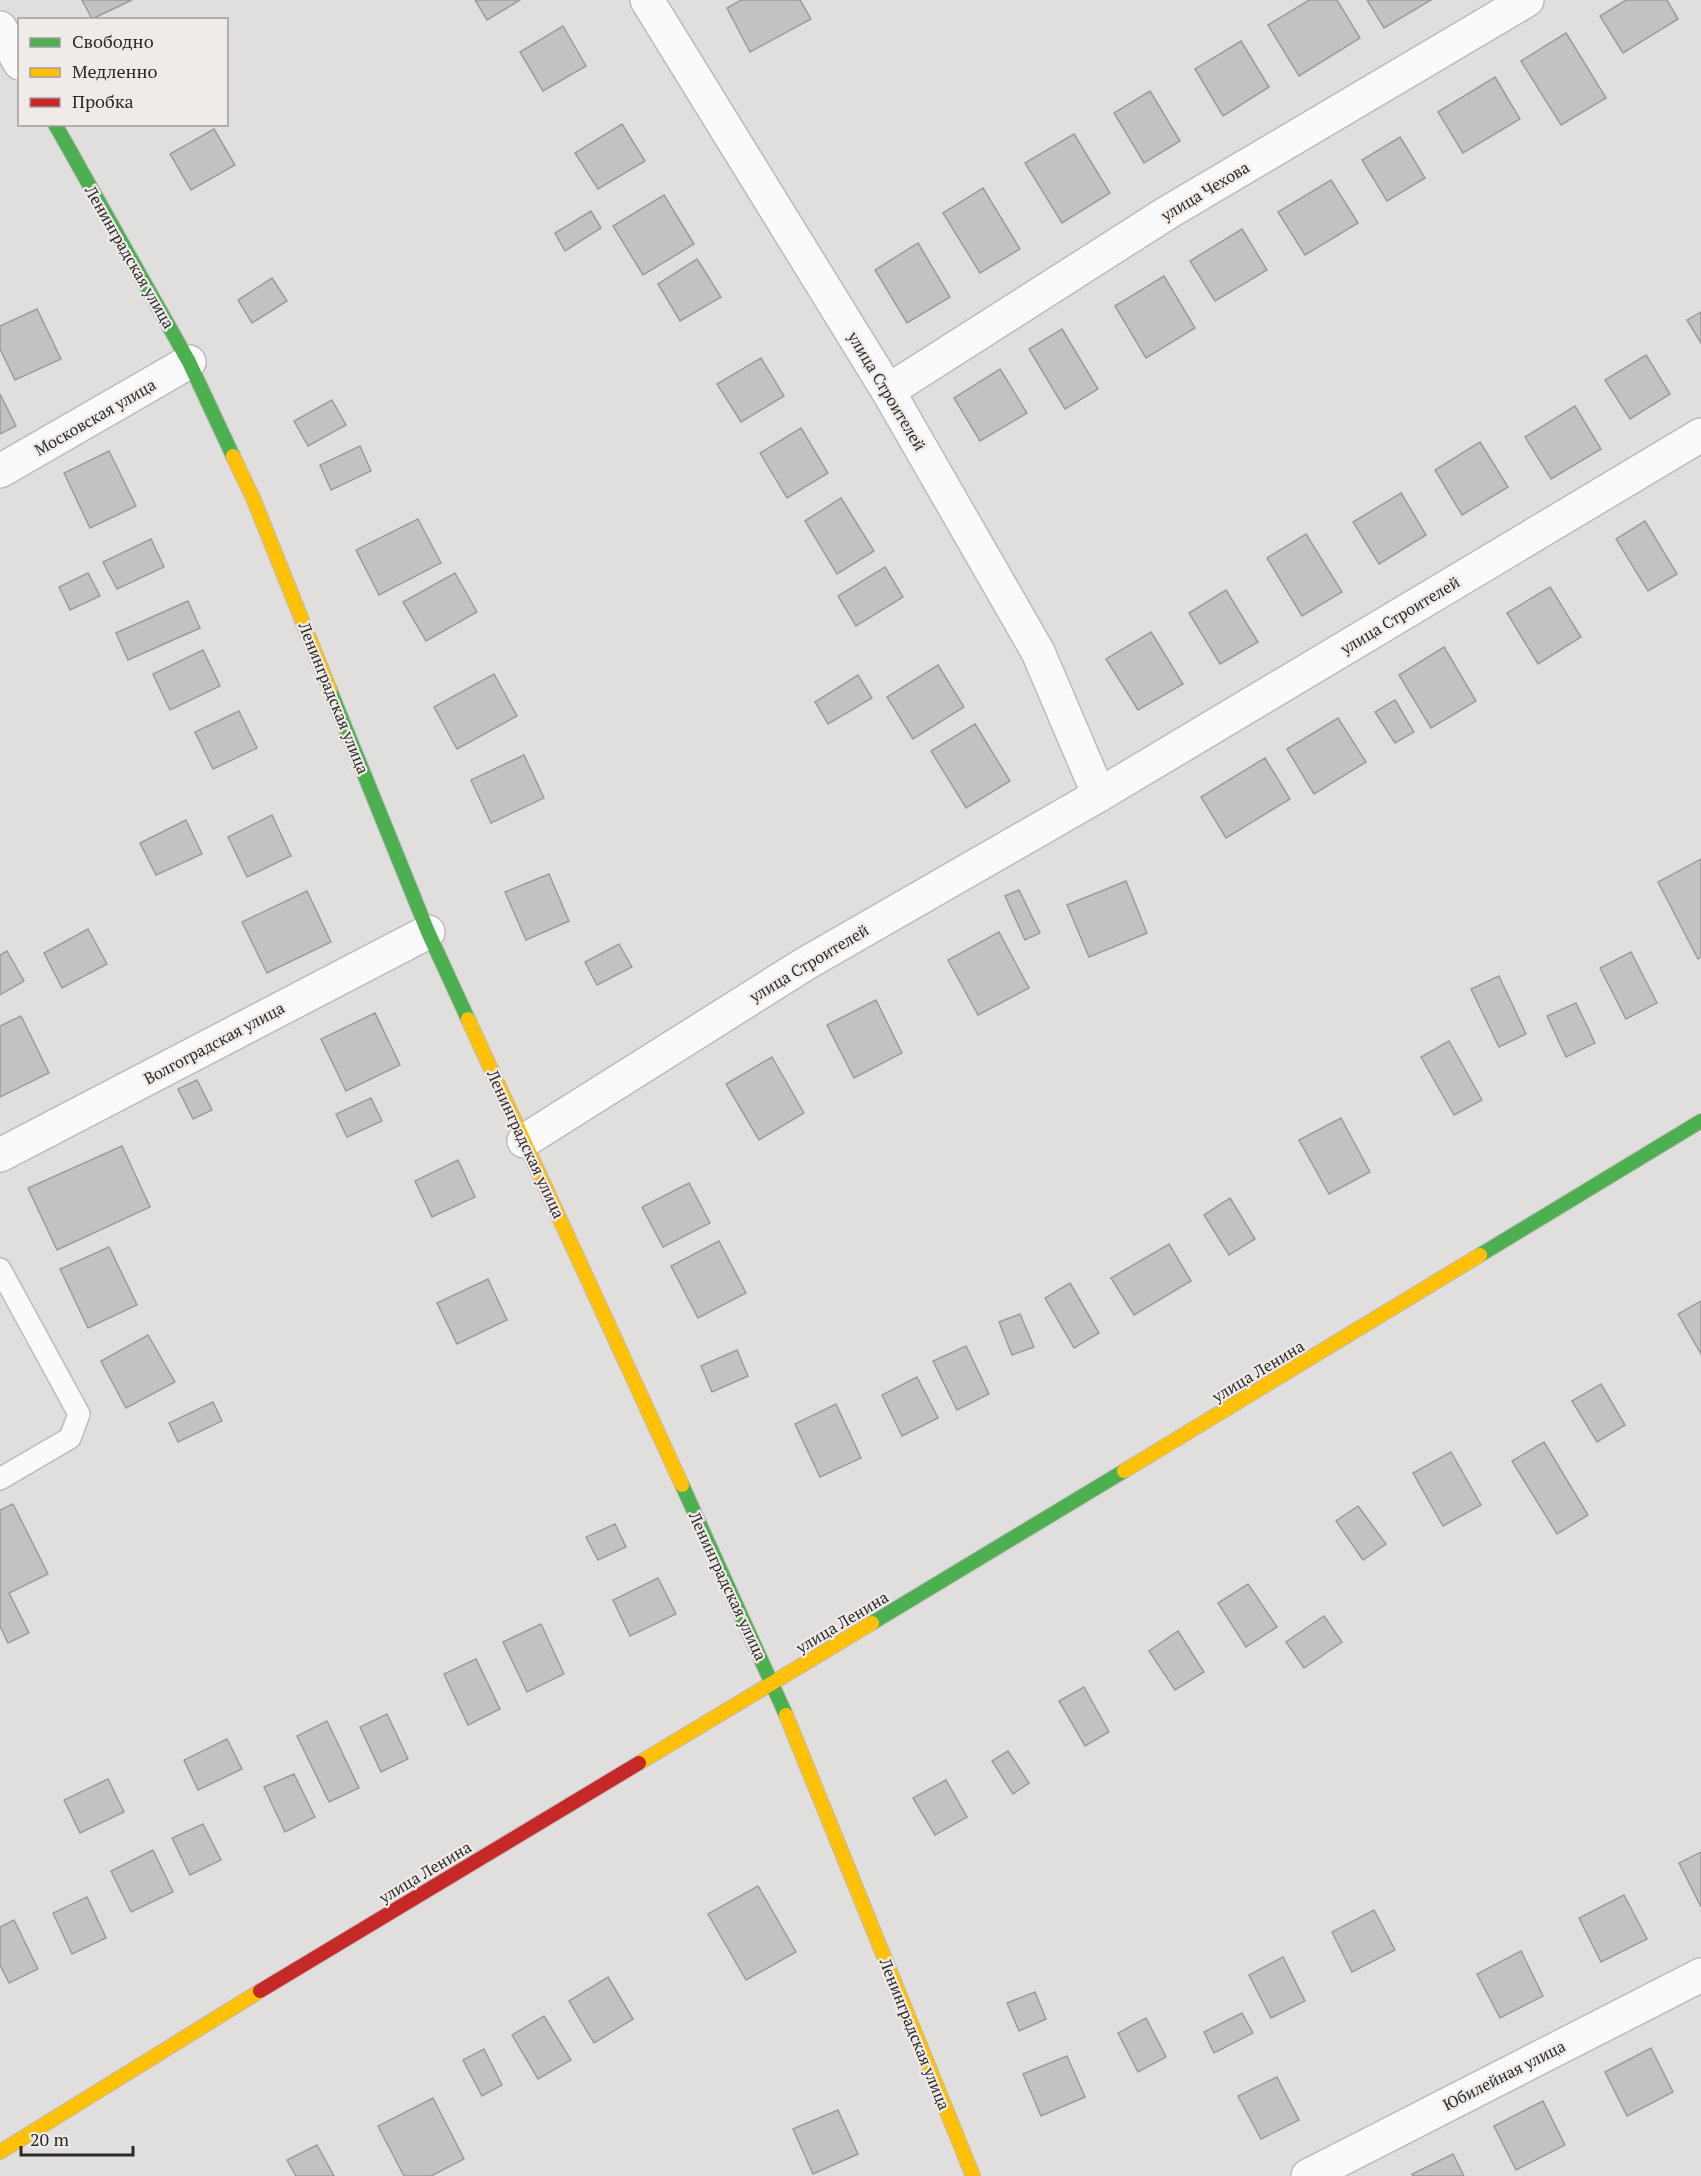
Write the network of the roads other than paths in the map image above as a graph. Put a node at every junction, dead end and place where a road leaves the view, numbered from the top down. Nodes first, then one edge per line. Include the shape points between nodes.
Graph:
1 (647, 0) edge
2 (1527, 0) edge
3 (0, 28) edge
4 (18, 60) edge
5 (56, 126) edge
6 (189, 362) junction
7 (888, 391) junction
8 (1701, 435) edge
9 (0, 471) edge
10 (1099, 795) junction
11 (428, 932) junction
12 (1701, 1121) edge
13 (524, 1141) junction
14 (0, 1155) edge
15 (0, 1269) edge
16 (0, 1479) edge
17 (773, 1683) junction
18 (1701, 1975) edge
19 (0, 2152) edge
20 (973, 2176) edge
21 (1308, 2176) edge

1 - 7 street, улица Строителей
2 - 7 street, улица Чехова via 1167,213
3 - 4 street
5 - 6 street, Ленинградская улица
6 - 9 street, Московская улица
6 - 11 street, Ленинградская улица via 254,498
7 - 10 street, улица Строителей via 1038,652
8 - 10 street, улица Строителей
10 - 13 street, улица Строителей via 805,964
11 - 13 street, Ленинградская улица
11 - 14 street, Волгоградская улица
12 - 17 street, улица Ленина
13 - 17 street, Ленинградская улица
15 - 16 lane via 79,1414 69,1438
17 - 19 street, улица Ленина via 337,1944
17 - 20 street, Ленинградская улица
18 - 21 street, Юбилейная улица

